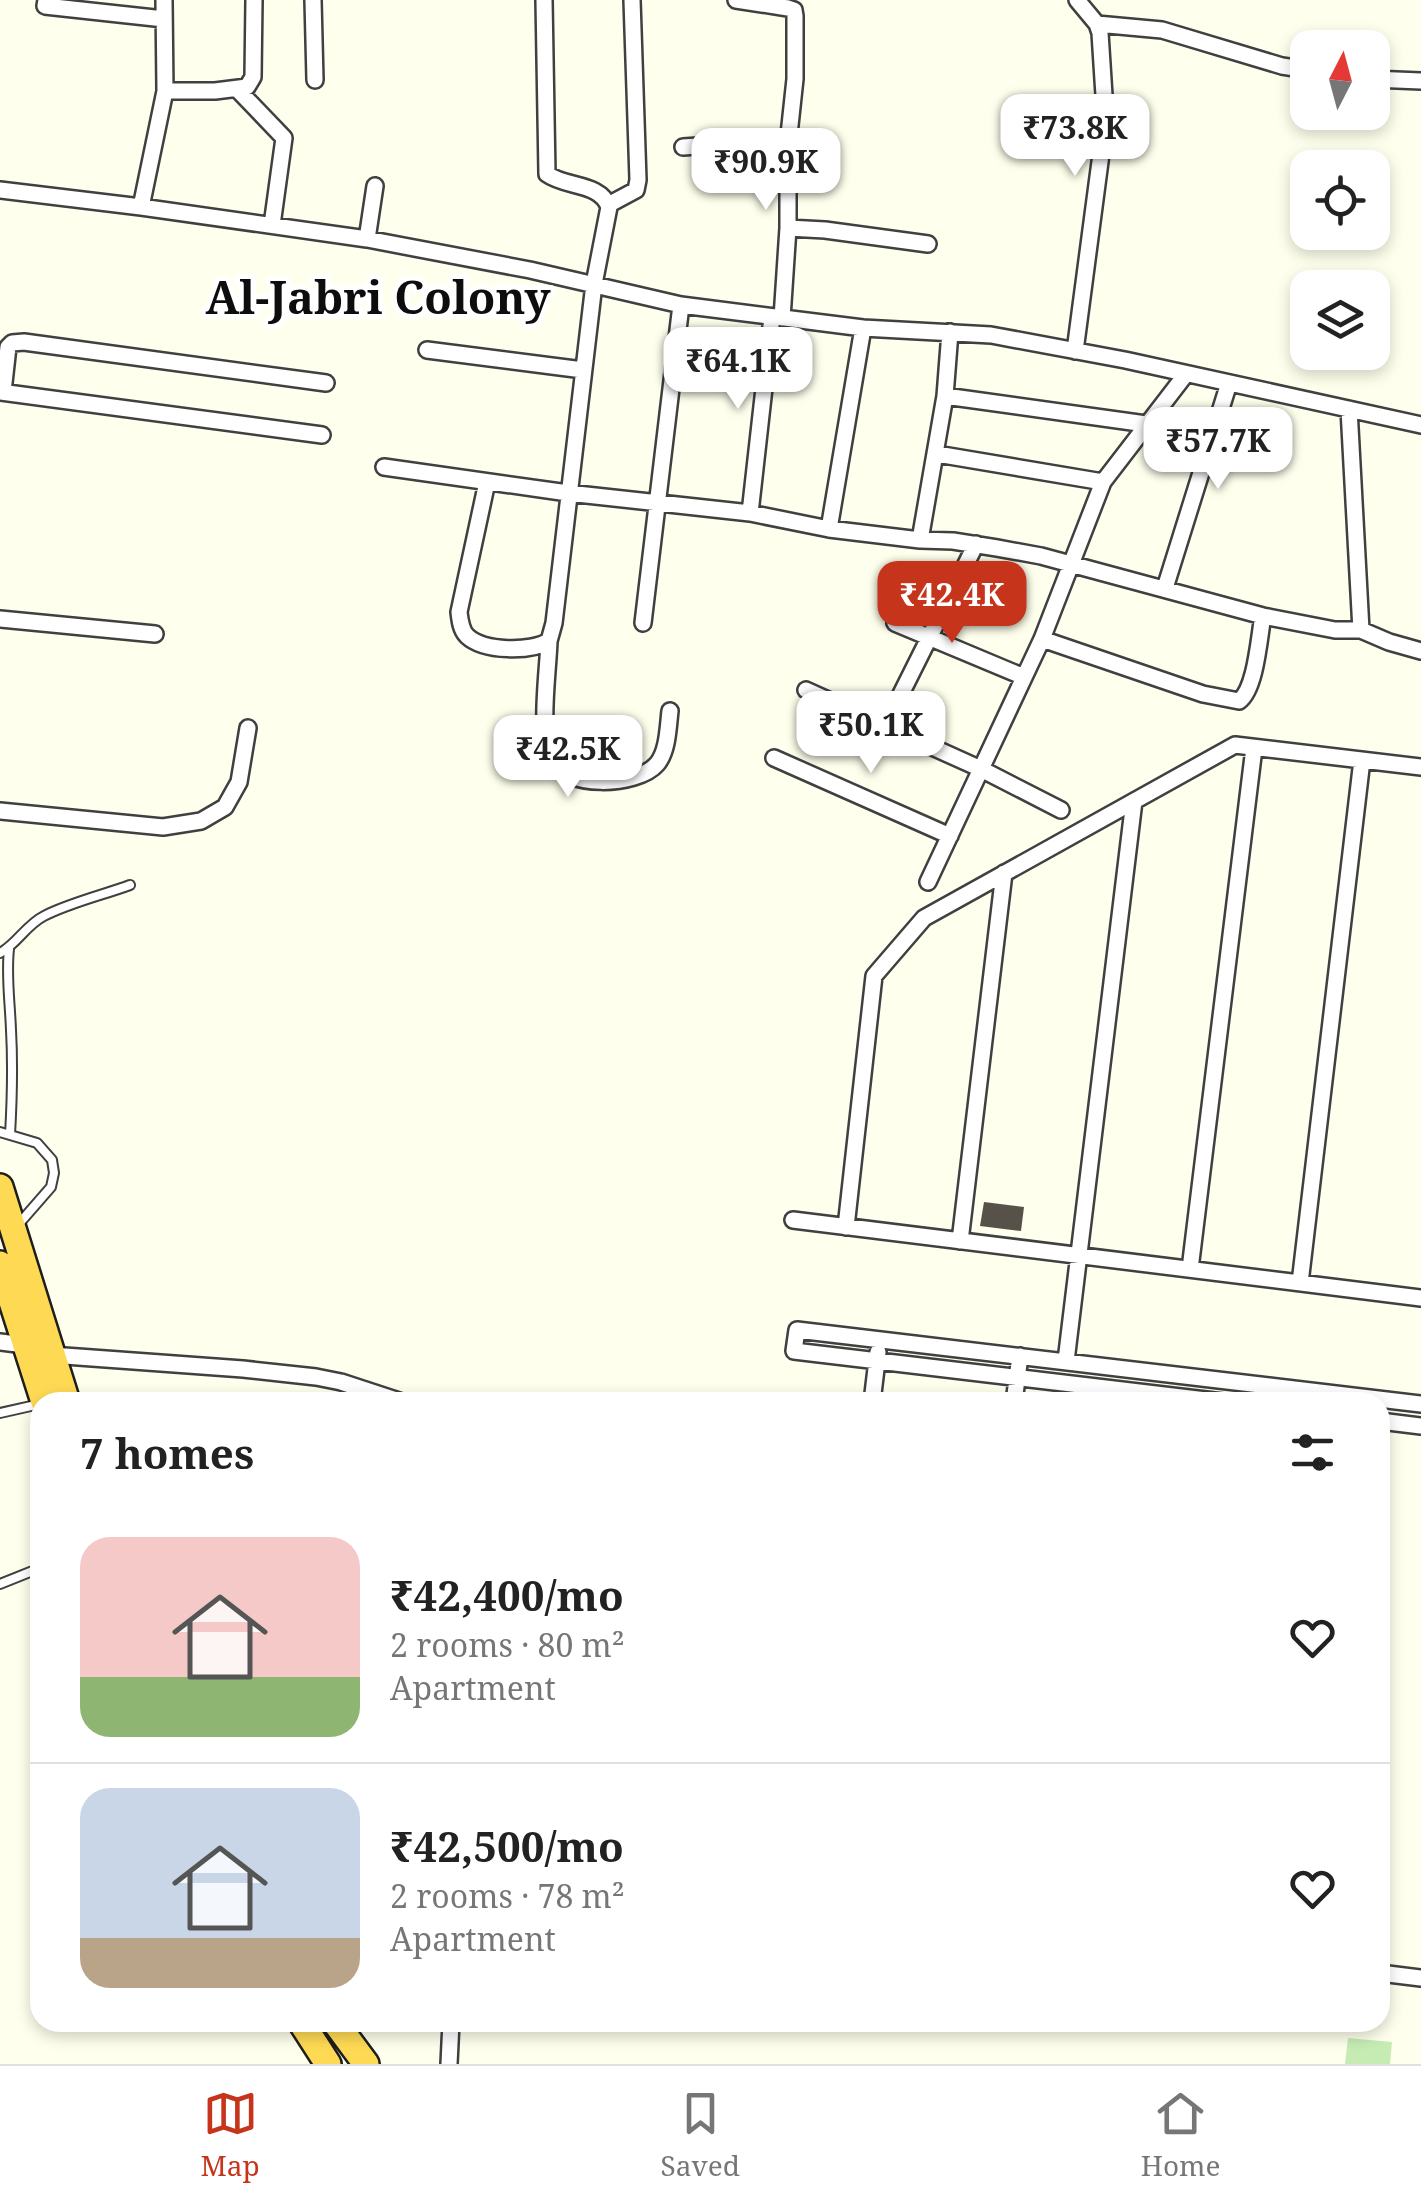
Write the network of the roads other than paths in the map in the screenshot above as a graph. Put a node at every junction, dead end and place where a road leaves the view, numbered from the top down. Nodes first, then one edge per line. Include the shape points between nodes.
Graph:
1 (46, 0) edge
2 (164, 0) edge
3 (254, 0) edge
4 (313, 0) edge
5 (544, 0) edge
6 (632, 0) edge
7 (736, 0) edge
8 (1076, 0) edge
9 (164, 20) junction
10 (1097, 24) junction
11 (1290, 67) edge
12 (1390, 79) edge
13 (315, 80) dead end
14 (1421, 80) edge
15 (165, 90) junction
16 (238, 90) junction
17 (788, 144) junction
18 (683, 147) dead end
19 (375, 186) dead end
20 (0, 190) edge
21 (608, 205) junction
22 (141, 207) junction
23 (272, 225) junction
24 (788, 228) junction
25 (367, 239) junction
26 (928, 244) dead end
27 (594, 284) junction
28 (681, 304) junction
29 (777, 317) junction
30 (863, 328) junction
31 (950, 332) junction
32 (427, 350) dead end
33 (1075, 351) junction
34 (583, 370) junction
35 (1186, 374) junction
36 (326, 382) dead end
37 (1228, 383) junction
38 (2, 392) edge
39 (945, 396) junction
40 (1349, 409) junction
41 (1146, 424) junction
42 (1421, 425) edge
43 (322, 435) dead end
44 (937, 454) junction
45 (384, 467) dead end
46 (486, 482) junction
47 (1104, 482) junction
48 (568, 493) junction
49 (658, 503) junction
50 (750, 513) junction
51 (830, 529) junction
52 (920, 540) junction
53 (976, 544) junction
54 (1072, 564) junction
55 (1165, 588) junction
56 (1263, 616) junction
57 (0, 619) edge
58 (643, 622) dead end
59 (895, 623) dead end
60 (1361, 630) junction
61 (155, 634) dead end
62 (931, 638) junction
63 (1042, 639) junction
64 (549, 641) junction
65 (1421, 651) edge
66 (1024, 678) junction
67 (806, 690) dead end
68 (670, 711) dead end
69 (885, 726) junction
70 (248, 728) dead end
71 (1254, 748) junction
72 (774, 758) dead end
73 (1362, 760) junction
74 (1421, 767) edge
75 (980, 769) junction
76 (1134, 801) junction
77 (0, 810) edge
78 (1061, 810) dead end
79 (950, 836) junction
80 (1004, 873) junction
81 (928, 882) dead end
82 (130, 885) dead end
83 (4, 951) edge
84 (0, 1132) edge
85 (10, 1135) junction
86 (0, 1186) edge
87 (793, 1220) dead end
88 (846, 1227) junction
89 (13, 1231) junction
90 (960, 1241) junction
91 (1079, 1256) junction
92 (0, 1264) edge
93 (1190, 1269) junction
94 (1300, 1282) junction
95 (1421, 1298) edge
96 (880, 1339) junction
97 (12, 1343) edge
98 (51, 1354) junction
99 (1020, 1356) junction
100 (877, 1362) junction
101 (1066, 1362) junction
102 (1162, 1373) junction
103 (1017, 1378) junction
104 (36, 1392) edge
105 (64, 1392) edge
106 (372, 1392) edge
107 (873, 1392) edge
108 (1015, 1392) edge
109 (1111, 1392) edge
110 (1159, 1392) edge
111 (1278, 1392) edge
112 (1390, 1402) edge
113 (1421, 1404) edge
114 (30, 1406) edge
115 (0, 1412) edge
116 (1390, 1422) edge
117 (1421, 1426) edge
118 (30, 1572) edge
119 (0, 1584) edge
120 (1390, 1974) edge
121 (1421, 1978) edge
122 (307, 2032) edge
123 (342, 2032) edge
124 (450, 2032) edge
125 (328, 2064) edge
126 (366, 2064) edge
127 (449, 2064) edge

1 - 9 street via 46,6
2 - 9 street
3 - 16 street via 253,77
4 - 13 street
5 - 21 street via 547,174 599,193
6 - 21 street via 638,180 636,190
7 - 17 street via 794,10
8 - 10 street
9 - 15 street
10 - 11 street via 1162,30
10 - 33 street via 1105,111
12 - 14 street
15 - 16 street
15 - 22 street
16 - 23 street via 284,138
17 - 18 street
17 - 24 street
19 - 25 street
20 - 22 street
21 - 27 street
22 - 23 street
23 - 25 street
24 - 26 street
24 - 29 street
25 - 27 street
27 - 28 street
27 - 34 street
28 - 29 street
28 - 49 street
29 - 30 street
29 - 50 street
30 - 31 street
30 - 51 street
31 - 33 street
31 - 39 street
32 - 34 street
33 - 35 street
34 - 48 street
35 - 37 street
35 - 41 street
36 - 38 street via 24,342 8,347
37 - 40 street
37 - 55 street
38 - 43 street
39 - 41 street
39 - 44 street
40 - 42 street
40 - 60 street
41 - 47 street
44 - 47 street
44 - 52 street
45 - 46 street
46 - 48 street
46 - 64 street via 459,612 462,628 499,648
47 - 54 street
48 - 49 street
48 - 64 street
49 - 50 street
49 - 58 street
50 - 51 street
51 - 52 street
52 - 53 street
53 - 54 street
53 - 62 street
54 - 55 street
54 - 63 street
55 - 56 street
56 - 60 street
56 - 63 street via 1247,695 1239,701
57 - 61 street
59 - 62 street
60 - 65 street
62 - 66 street
62 - 69 street
63 - 66 street
64 - 68 street via 546,728 551,760 562,774 583,781 643,774 657,764 666,744
66 - 75 street
67 - 69 street
69 - 75 street
70 - 77 street via 239,782 225,807 201,821 163,827
71 - 73 street
71 - 76 street via 1235,745
71 - 93 street
72 - 79 street
73 - 74 street
73 - 94 street
75 - 78 street
75 - 79 street
76 - 80 street
76 - 91 street
79 - 81 street
80 - 88 street via 924,918 874,976
80 - 90 street
82 - 83 lane via 43,916
83 - 85 lane
84 - 85 lane
85 - 89 lane via 37,1143 54,1173 44,1198
86 - 89 highway
87 - 88 street
88 - 90 street
89 - 98 highway
90 - 91 street
91 - 93 street
91 - 101 street
92 - 97 highway
93 - 94 street
94 - 95 street
96 - 99 street
96 - 100 street
96 - 100 street via 797,1330 794,1351
97 - 104 highway
98 - 105 highway
98 - 106 street via 316,1377
99 - 101 street
99 - 103 street
100 - 103 street
100 - 107 street
101 - 102 street
102 - 110 street
102 - 111 street
103 - 108 street
103 - 109 street
112 - 113 street
114 - 115 lane
116 - 117 street
118 - 119 lane
120 - 121 street
122 - 125 highway
123 - 126 highway
124 - 127 street

